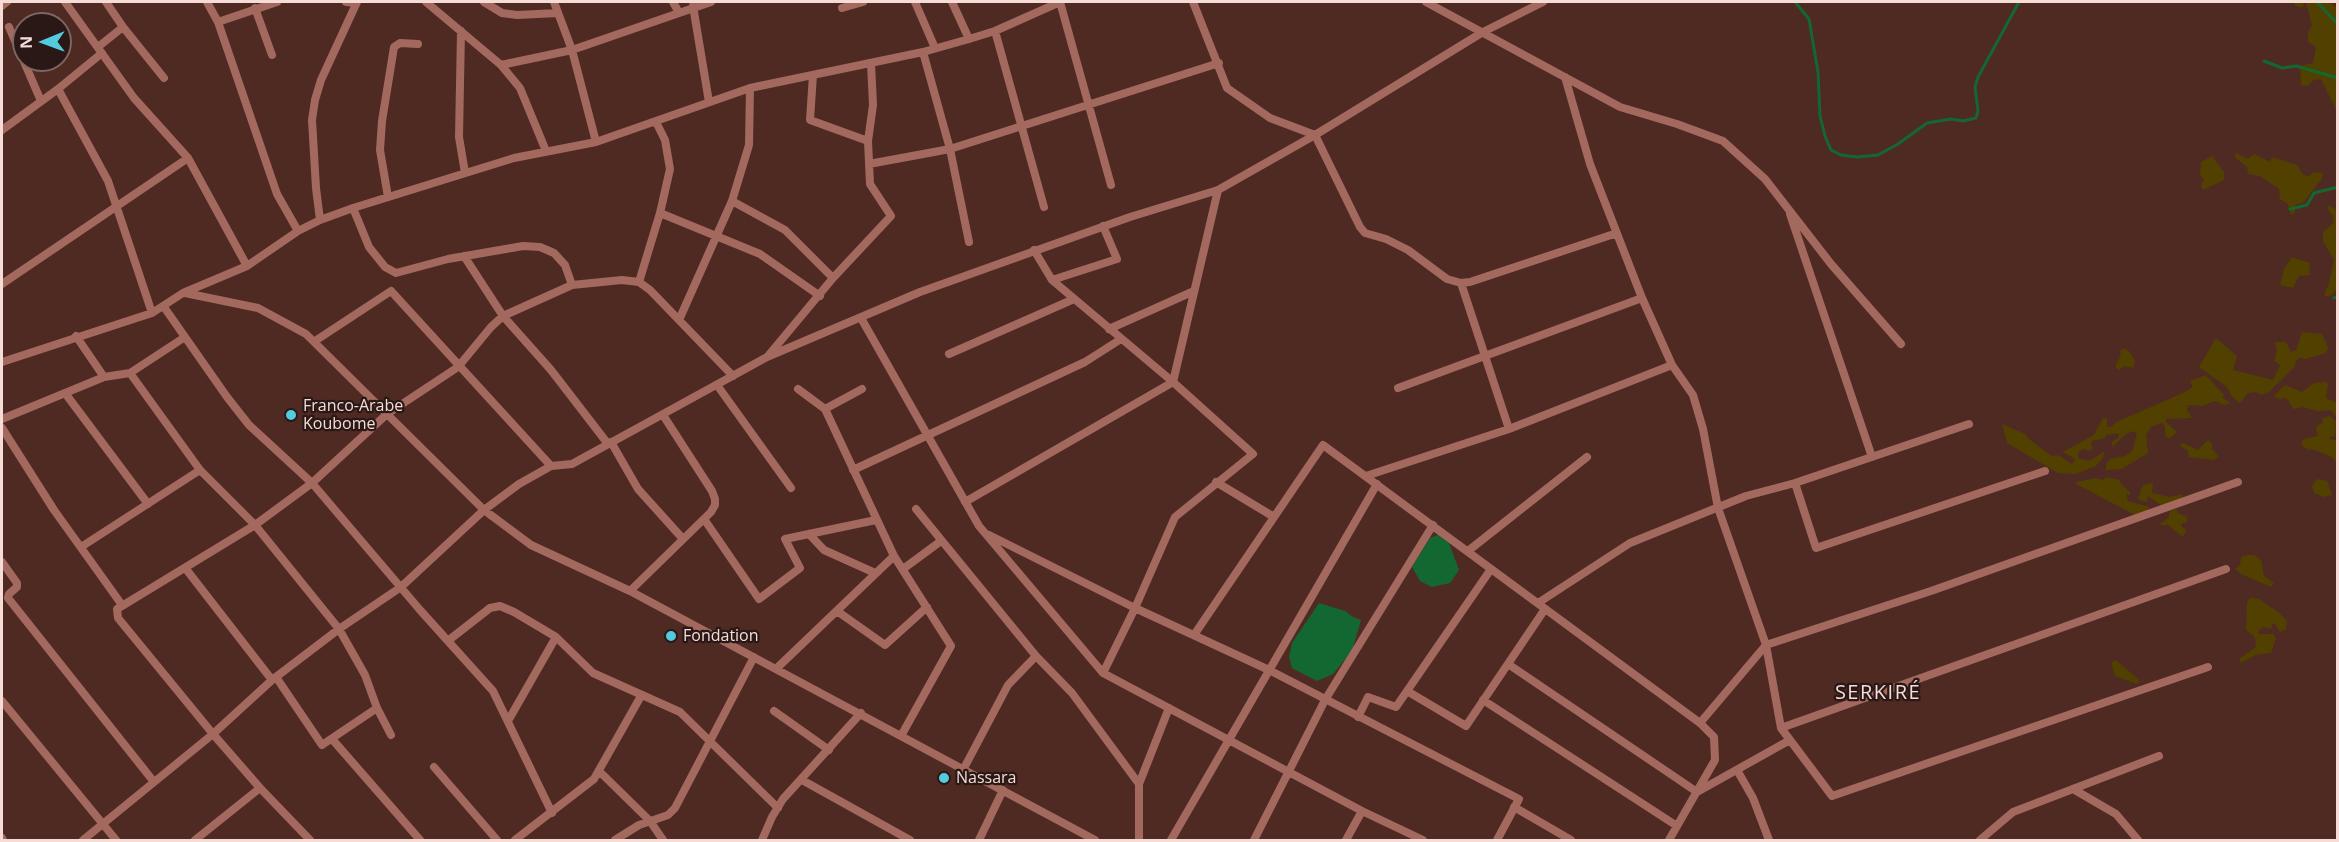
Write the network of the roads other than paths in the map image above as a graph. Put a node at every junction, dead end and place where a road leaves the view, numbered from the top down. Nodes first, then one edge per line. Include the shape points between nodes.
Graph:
1 (7, 2) edge
2 (65, 2) edge
3 (106, 2) edge
4 (207, 2) edge
5 (277, 2) edge
6 (345, 2) edge
7 (356, 2) edge
8 (426, 2) edge
9 (484, 2) edge
10 (554, 2) edge
11 (673, 2) edge
12 (711, 2) edge
13 (863, 2) edge
14 (915, 2) edge
15 (952, 2) edge
16 (1060, 2) edge
17 (1193, 2) edge
18 (1426, 2) edge
19 (1543, 2) edge
20 (1048, 4) edge
21 (2, 6) edge
22 (693, 6) junction
23 (255, 8) junction
24 (842, 8) dead end
25 (678, 11) junction
26 (558, 14) junction
27 (218, 22) junction
28 (9, 27) dead end
29 (123, 27) junction
30 (461, 31) junction
31 (995, 31) junction
32 (1483, 32) junction
33 (969, 39) junction
34 (418, 44) dead end
35 (935, 48) junction
36 (100, 50) junction
37 (572, 50) junction
38 (923, 52) junction
39 (273, 55) dead end
40 (871, 63) junction
41 (1219, 63) junction
42 (501, 65) junction
43 (813, 75) junction
44 (1565, 77) junction
45 (164, 78) dead end
46 (750, 88) junction
47 (58, 89) junction
48 (41, 101) junction
49 (709, 102) junction
50 (1089, 105) junction
51 (656, 122) junction
52 (1022, 126) junction
53 (2, 130) edge
54 (1315, 135) junction
55 (868, 141) junction
56 (596, 142) junction
57 (950, 149) junction
58 (546, 151) junction
59 (188, 158) junction
60 (869, 164) junction
61 (465, 173) junction
62 (1111, 184) dead end
63 (1218, 190) junction
64 (388, 197) junction
65 (732, 201) junction
66 (118, 207) junction
67 (1044, 207) dead end
68 (1787, 207) junction
69 (353, 208) junction
70 (660, 213) junction
71 (320, 220) junction
72 (1103, 226) junction
73 (298, 231) junction
74 (1617, 233) junction
75 (716, 234) junction
76 (969, 242) dead end
77 (1034, 250) junction
78 (464, 256) junction
79 (247, 266) junction
80 (833, 278) junction
81 (1052, 280) junction
82 (639, 282) junction
83 (1461, 282) junction
84 (2, 284) edge
85 (572, 285) junction
86 (1194, 291) junction
87 (183, 293) junction
88 (820, 296) junction
89 (1642, 298) junction
90 (1074, 299) junction
91 (164, 307) junction
92 (152, 313) junction
93 (503, 316) junction
94 (861, 318) junction
95 (679, 320) junction
96 (1109, 329) junction
97 (76, 336) junction
98 (185, 337) junction
99 (1121, 339) junction
100 (315, 341) junction
101 (1901, 344) dead end
102 (949, 354) dead end
103 (1485, 356) junction
104 (767, 357) junction
105 (2, 362) edge
106 (1672, 365) junction
107 (458, 367) junction
108 (130, 373) junction
109 (733, 376) junction
110 (104, 377) junction
111 (1173, 382) junction
112 (717, 385) junction
113 (1398, 388) dead end
114 (798, 389) dead end
115 (862, 389) dead end
116 (65, 393) junction
117 (825, 409) junction
118 (387, 414) junction
119 (663, 415) junction
120 (2, 419) edge
121 (1969, 424) dead end
122 (2, 428) edge
123 (1509, 429) junction
124 (927, 435) junction
125 (609, 443) junction
126 (1587, 457) dead end
127 (1872, 457) junction
128 (551, 466) junction
129 (200, 470) junction
130 (853, 470) junction
131 (2045, 471) dead end
132 (1366, 476) junction
133 (1215, 482) junction
134 (2238, 482) dead end
135 (312, 483) junction
136 (1795, 483) junction
137 (1377, 484) junction
138 (791, 488) dead end
139 (965, 502) junction
140 (148, 504) junction
141 (1718, 508) junction
142 (916, 509) dead end
143 (484, 510) junction
144 (1274, 516) junction
145 (704, 519) junction
146 (876, 520) junction
147 (255, 525) junction
148 (1433, 525) junction
149 (985, 533) junction
150 (809, 534) junction
151 (683, 539) junction
152 (941, 541) junction
153 (81, 547) junction
154 (1468, 551) junction
155 (894, 556) junction
156 (2, 562) edge
157 (903, 568) junction
158 (186, 569) junction
159 (1491, 569) junction
160 (2226, 569) dead end
161 (875, 573) junction
162 (401, 587) junction
163 (630, 591) junction
164 (1538, 603) junction
165 (122, 605) junction
166 (927, 607) junction
167 (1135, 608) junction
168 (1545, 609) junction
169 (837, 610) junction
170 (339, 629) junction
171 (1194, 634) junction
172 (556, 638) junction
173 (449, 640) junction
174 (1766, 645) junction
175 (1036, 656) junction
176 (754, 657) junction
177 (1508, 664) junction
178 (2208, 667) dead end
179 (777, 668) junction
180 (1269, 670) junction
181 (1103, 673) junction
182 (274, 679) junction
183 (1407, 691) junction
184 (641, 696) junction
185 (1325, 700) junction
186 (1483, 700) junction
187 (2, 701) edge
188 (377, 708) junction
189 (1169, 708) junction
190 (774, 711) dead end
191 (861, 714) junction
192 (1358, 717) junction
193 (508, 721) junction
194 (1700, 723) junction
195 (1781, 728) junction
196 (213, 734) junction
197 (391, 735) dead end
198 (901, 736) junction
199 (332, 739) junction
200 (1229, 740) junction
201 (1790, 740) junction
202 (709, 743) junction
203 (829, 750) junction
204 (2159, 756) dead end
205 (435, 767) dead end
206 (963, 770) junction
207 (1737, 770) junction
208 (599, 771) junction
209 (1290, 772) junction
210 (801, 780) junction
211 (154, 782) junction
212 (1139, 784) junction
213 (260, 788) junction
214 (2073, 789) junction
215 (1003, 790) junction
216 (1697, 792) junction
217 (1514, 807) junction
218 (778, 808) junction
219 (1362, 811) junction
220 (552, 813) junction
221 (650, 821) junction
222 (104, 825) junction
223 (1677, 826) junction
224 (304, 839) edge
225 (83, 840) edge
226 (117, 840) edge
227 (195, 840) edge
228 (420, 840) edge
229 (497, 840) edge
230 (515, 840) edge
231 (615, 840) edge
232 (663, 840) edge
233 (762, 840) edge
234 (910, 840) edge
235 (979, 840) edge
236 (1095, 840) edge
237 (1139, 840) edge
238 (1171, 840) edge
239 (1254, 840) edge
240 (1346, 840) edge
241 (1423, 840) edge
242 (1497, 840) edge
243 (1571, 840) edge
244 (1669, 840) edge
245 (1769, 840) edge
246 (1980, 840) edge
247 (2138, 840) edge

1 - 21 street
2 - 36 street
3 - 29 street
4 - 27 street
5 - 23 street
6 - 7 street
7 - 71 street via 315,100 312,120
8 - 30 street
9 - 26 street via 509,14
10 - 26 street
11 - 25 street
12 - 22 street
13 - 24 street
14 - 35 street
15 - 33 street
16 - 20 street
16 - 50 street
17 - 41 street
18 - 32 street
19 - 32 street
20 - 31 street
22 - 25 street
22 - 49 street
23 - 27 street
23 - 39 street
25 - 37 street
26 - 37 street
27 - 73 street via 273,184
28 - 48 street
29 - 36 street
29 - 45 street
30 - 42 street
30 - 61 street via 459,137
31 - 33 street
31 - 52 street
32 - 44 street
32 - 54 street
33 - 35 street
34 - 64 street via 400,43 394,47 380,150
35 - 38 street
36 - 47 street
36 - 59 street via 134,98
37 - 42 street
37 - 56 street
38 - 40 street
38 - 57 street
40 - 43 street
40 - 55 street via 873,105
41 - 50 street
41 - 54 street via 1227,88 1270,118
42 - 58 street via 520,88
43 - 46 street
43 - 55 street via 810,120
44 - 68 street via 1620,107 1723,141 1766,179
44 - 74 street via 1590,164
46 - 49 street
46 - 65 street via 749,145
47 - 48 street
47 - 66 street
48 - 53 street
49 - 51 street
50 - 52 street
50 - 62 street
51 - 56 street
51 - 70 street via 670,169
52 - 57 street
52 - 67 street
54 - 63 street
54 - 83 street via 1365,233 1408,250 1447,279
55 - 60 street
56 - 58 street
57 - 60 street
57 - 76 street
58 - 61 street
59 - 66 street
59 - 79 street
60 - 80 street via 870,184 891,216
61 - 64 street
63 - 72 street
63 - 86 street
64 - 69 street
65 - 75 street
65 - 80 street via 784,230
66 - 84 street
66 - 92 street
68 - 101 street
68 - 127 street
69 - 71 street
69 - 78 street via 369,247 390,271 396,273
70 - 75 street
70 - 82 street
71 - 73 street
72 - 77 street
72 - 81 street via 1117,259
73 - 79 street
74 - 83 street
74 - 89 street
75 - 88 street via 760,254
75 - 95 street
77 - 81 street
77 - 94 street via 924,290
78 - 85 street via 540,247 554,253 565,265
78 - 93 street
79 - 87 street
80 - 88 street
81 - 90 street
82 - 85 street
82 - 95 street
83 - 103 street
85 - 93 street
86 - 96 street
86 - 111 street
87 - 91 street
87 - 100 street via 258,308
88 - 104 street
89 - 103 street
89 - 106 street
90 - 96 street
90 - 102 street
91 - 92 street
91 - 98 street
92 - 97 street
93 - 107 street
93 - 125 street
94 - 104 street
94 - 124 street
95 - 109 street
96 - 99 street
97 - 105 street
97 - 110 street
98 - 108 street
98 - 135 street via 249,424
99 - 111 street
99 - 124 street via 1085,362
100 - 107 street via 391,291
100 - 118 street
103 - 113 street
103 - 123 street
104 - 109 street
106 - 123 street
106 - 141 street via 1693,395
107 - 118 street
107 - 128 street
108 - 110 street
108 - 129 street
109 - 112 street
110 - 116 street
111 - 133 street via 1253,454
111 - 139 street
112 - 119 street
112 - 138 street
114 - 117 street
115 - 117 street
116 - 120 street
116 - 140 street
117 - 130 street
118 - 135 street
118 - 143 street
119 - 125 street
119 - 145 street via 715,499
121 - 127 street
122 - 153 street
123 - 132 street
124 - 130 street
124 - 139 street
125 - 128 street via 572,464
125 - 151 street via 638,489
126 - 154 street
127 - 136 street
128 - 143 street
129 - 140 street
129 - 147 street
130 - 146 street
131 - 136 street via 1816,548
132 - 137 street
132 - 144 street via 1323,446
133 - 144 street
133 - 167 street via 1175,517
134 - 174 street
135 - 147 street
135 - 162 street
136 - 141 street
137 - 148 street
137 - 180 street
139 - 149 street
140 - 153 street
141 - 164 street via 1630,543
141 - 174 street
142 - 152 street
143 - 162 street
143 - 163 street via 531,545
144 - 171 street
145 - 150 street via 759,599 800,568 784,539
145 - 151 street
146 - 150 street
146 - 155 street
147 - 158 street
147 - 170 street
148 - 154 street
148 - 185 street
149 - 167 street
149 - 181 street
150 - 161 street via 824,550
151 - 163 street
152 - 157 street
152 - 175 street
153 - 165 street
154 - 159 street
155 - 157 street
155 - 161 street
156 - 211 street via 18,583 8,598
157 - 166 street
158 - 165 street
158 - 182 street
159 - 164 street
159 - 183 street
160 - 195 street
161 - 169 street
162 - 170 street
162 - 173 street
163 - 176 street
164 - 168 street
165 - 196 street via 117,609 118,618
166 - 169 street via 885,645
166 - 198 street via 951,646
167 - 171 street
167 - 181 street
168 - 177 street
168 - 194 street
169 - 179 street
170 - 182 street
170 - 188 street via 365,675
171 - 180 street
172 - 173 street via 500,606 490,608
172 - 184 street via 593,673
172 - 193 street
173 - 193 street via 493,691
174 - 194 street
174 - 195 street
175 - 206 street via 1008,685
175 - 212 street via 1072,693
176 - 179 street
176 - 202 street
177 - 186 street
177 - 216 street
178 - 201 street via 1832,796
179 - 191 street
180 - 185 street
180 - 200 street
181 - 189 street
182 - 196 street
182 - 199 street via 322,746
183 - 186 street via 1466,726
183 - 192 street via 1396,707 1368,697
184 - 202 street via 680,712
184 - 208 street
185 - 192 street
185 - 209 street
186 - 223 street
187 - 222 street
188 - 197 street
188 - 199 street
189 - 200 street
189 - 212 street
190 - 203 street
191 - 198 street
191 - 203 street
192 - 217 street via 1519,799
193 - 220 street
194 - 216 street via 1714,737 1715,760
195 - 201 street
196 - 211 street
196 - 213 street
198 - 206 street
199 - 228 street
200 - 209 street
200 - 238 street
201 - 207 street
202 - 218 street
202 - 221 street via 675,808 668,816
203 - 210 street
204 - 214 street
205 - 229 street
206 - 215 street
207 - 216 street
207 - 245 street
208 - 220 street
208 - 221 street
209 - 219 street
209 - 239 street
210 - 218 street
210 - 234 street
211 - 222 street
212 - 237 street
213 - 224 street
213 - 227 street
214 - 246 street via 2013,812
214 - 247 street via 2116,814
215 - 235 street
215 - 236 street
216 - 223 street
217 - 242 street
217 - 243 street
218 - 233 street
219 - 240 street
219 - 241 street
220 - 230 street
221 - 231 street
221 - 232 street
222 - 225 street
222 - 226 street
223 - 244 street

